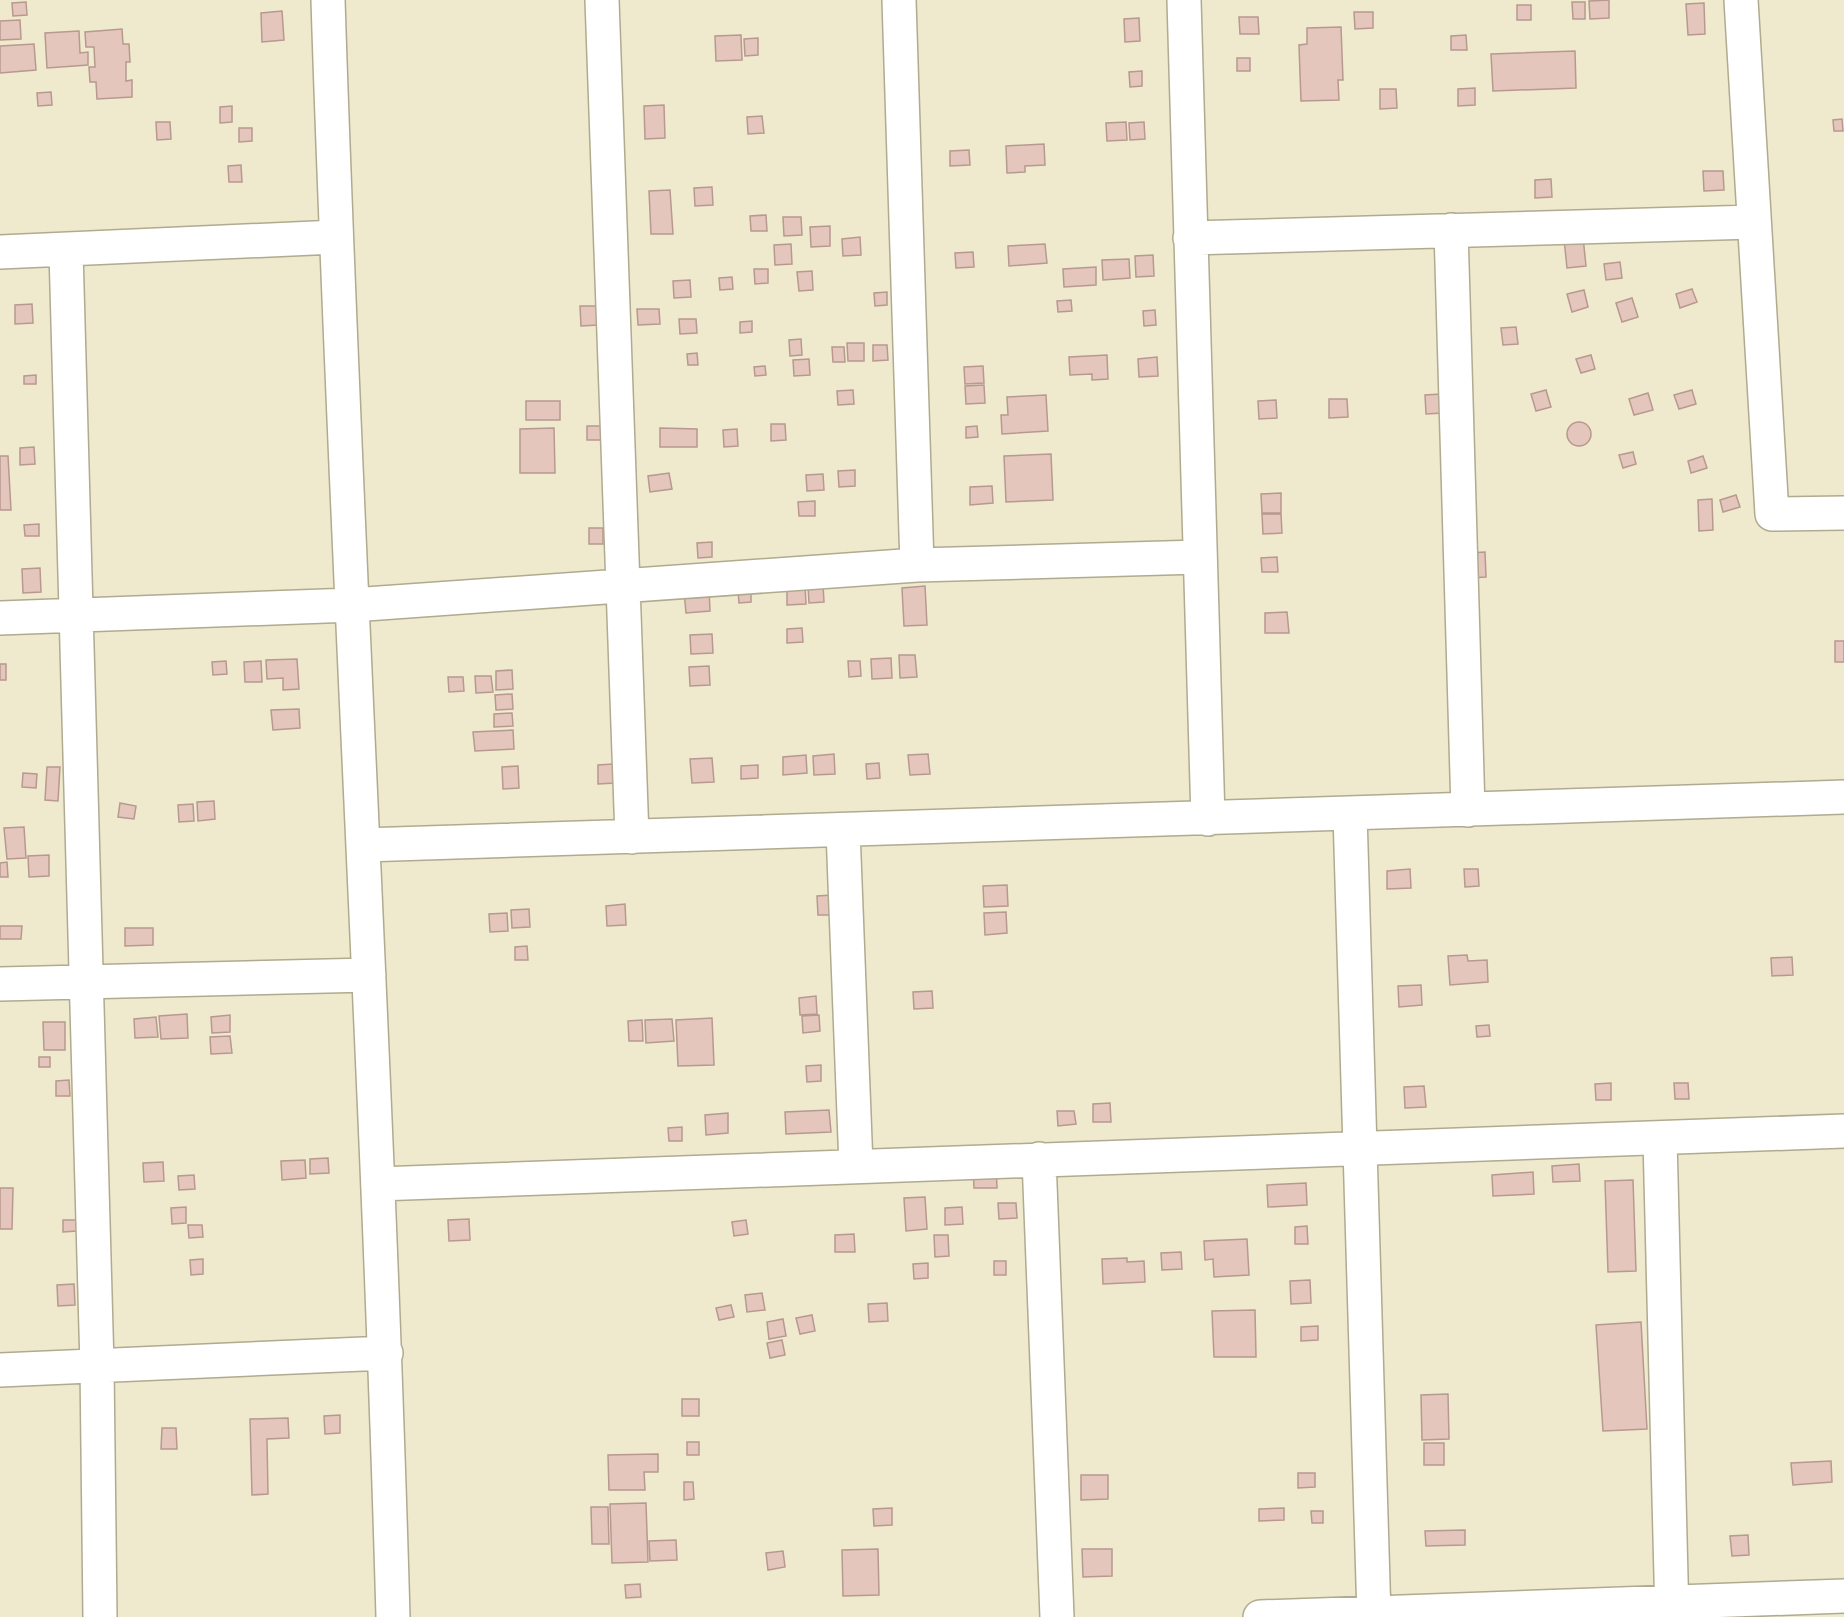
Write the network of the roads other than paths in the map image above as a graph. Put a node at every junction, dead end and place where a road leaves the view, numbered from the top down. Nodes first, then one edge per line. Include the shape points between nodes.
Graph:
1 (328, 0) edge
2 (602, 0) edge
3 (899, 0) edge
4 (1184, 0) edge
5 (1741, 0) edge
6 (1755, 222) junction
7 (1451, 230) junction
8 (336, 237) junction
9 (1190, 238) junction
10 (66, 251) junction
11 (0, 252) edge
12 (1844, 513) edge
13 (1199, 557) junction
14 (917, 565) junction
15 (625, 584) junction
16 (352, 605) junction
17 (76, 615) junction
18 (0, 618) edge
19 (1844, 797) edge
20 (1468, 810) junction
21 (1350, 814) junction
22 (1208, 819) junction
23 (843, 831) junction
24 (632, 837) junction
25 (363, 845) junction
26 (369, 975) junction
27 (86, 981) junction
28 (0, 984) edge
29 (1844, 1131) edge
30 (1660, 1139) junction
31 (1360, 1150) junction
32 (1039, 1159) junction
33 (856, 1166) junction
34 (378, 1185) junction
35 (386, 1353) junction
36 (97, 1366) junction
37 (0, 1370) edge
38 (1844, 1596) edge
39 (1672, 1610) edge
40 (1374, 1615) edge
41 (100, 1617) edge
42 (393, 1617) edge
43 (1057, 1617) edge
44 (1260, 1617) edge

1 - 8 street
2 - 15 street
3 - 14 street
4 - 9 street
5 - 6 street
6 - 7 street
6 - 12 street via 1772,514
7 - 9 street
7 - 20 street
8 - 10 street
8 - 16 street
9 - 13 street
10 - 11 street
10 - 17 street
13 - 14 street
13 - 22 street
14 - 15 street
15 - 16 street
15 - 24 street
16 - 17 street
16 - 25 street
17 - 18 street
17 - 27 street
19 - 20 street
20 - 21 street
21 - 22 street
21 - 31 street
22 - 23 street
23 - 24 street
23 - 33 street
24 - 25 street
25 - 26 street
26 - 27 street
26 - 34 street
27 - 28 street
27 - 36 street
29 - 30 street
30 - 31 street
30 - 39 street
31 - 32 street
31 - 40 street
32 - 33 street
32 - 43 street
33 - 34 street
34 - 35 street
35 - 36 street
35 - 42 street
36 - 37 street
36 - 41 street
38 - 39 street
39 - 40 street
40 - 44 street

